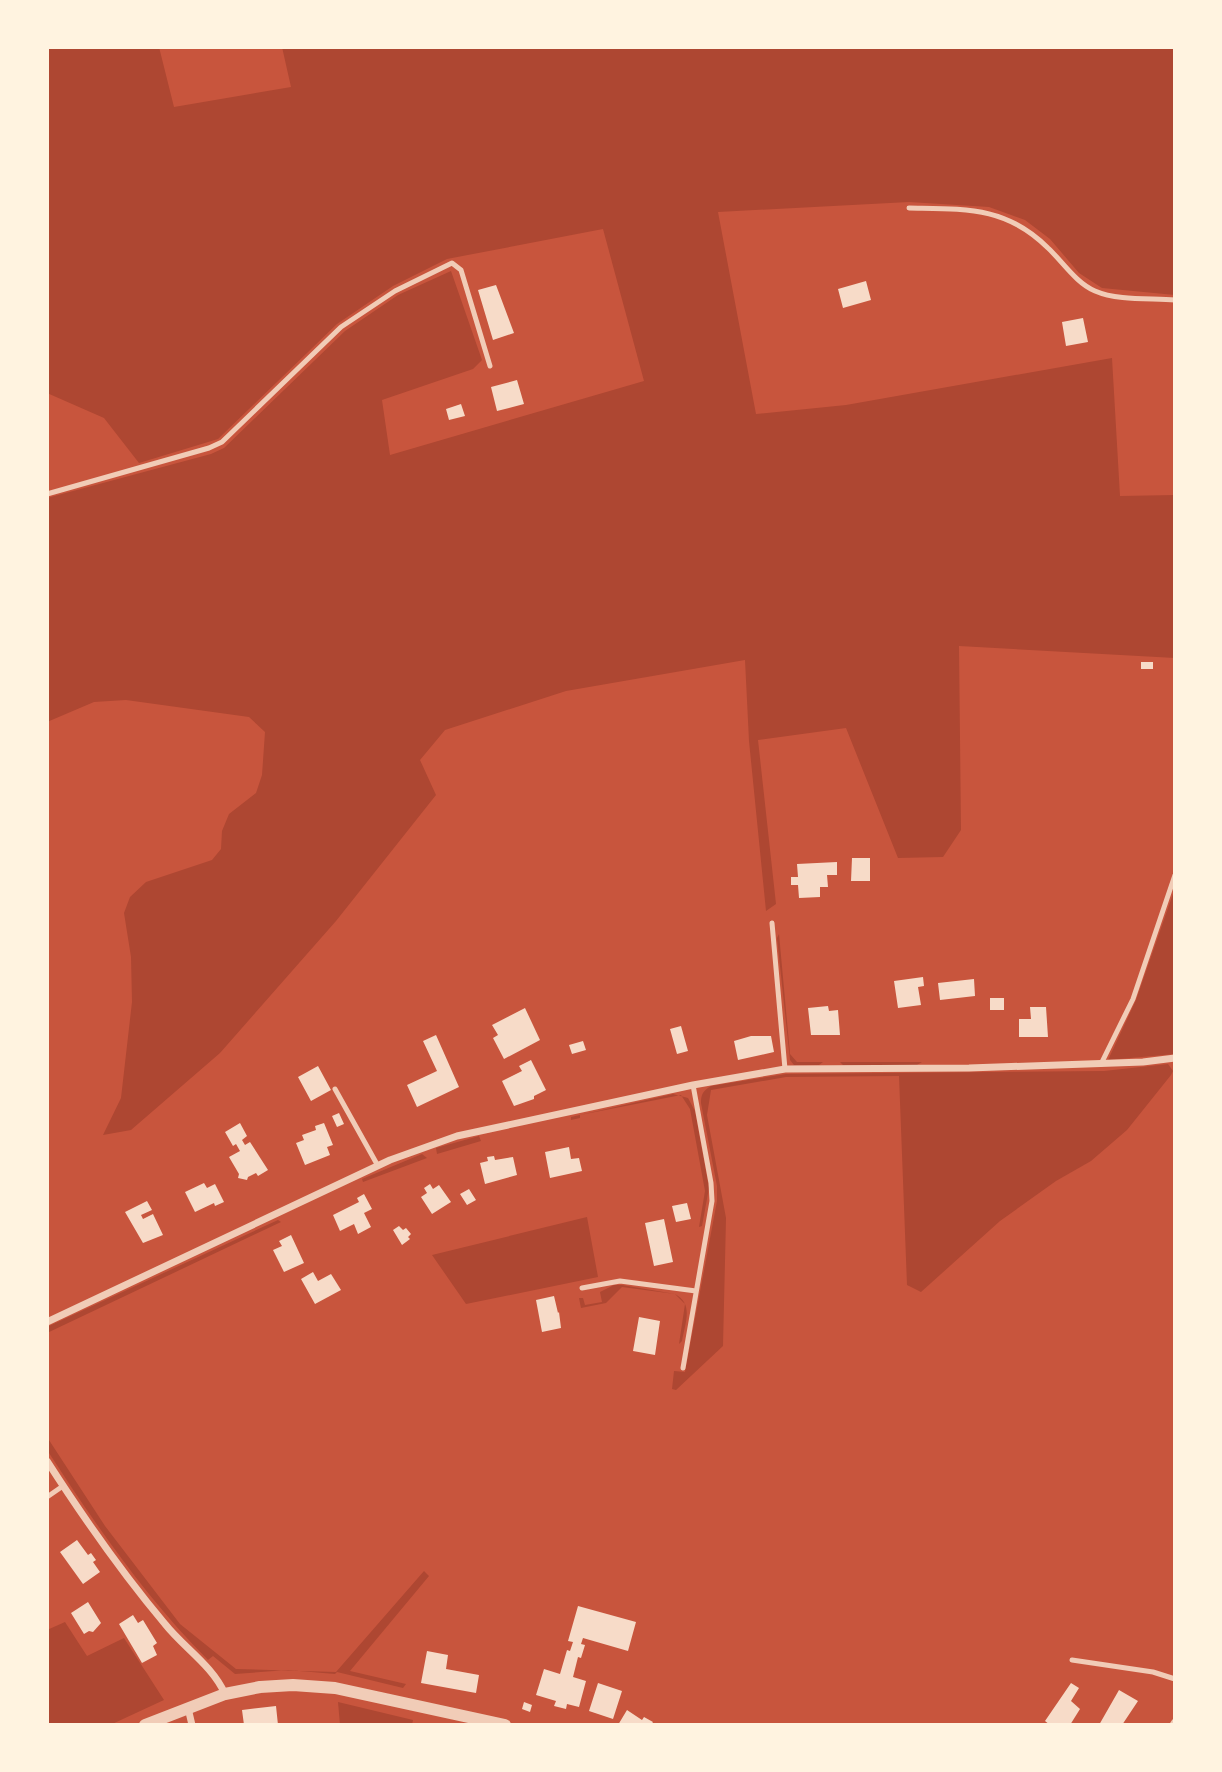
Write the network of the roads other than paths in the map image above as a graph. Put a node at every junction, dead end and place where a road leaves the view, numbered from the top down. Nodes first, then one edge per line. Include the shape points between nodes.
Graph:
1 (909, 208) dead end
2 (1175, 300) edge
3 (490, 366) dead end
4 (47, 494) edge
5 (1175, 876) edge
6 (772, 923) dead end
7 (1175, 1058) edge
8 (1101, 1064) junction
9 (785, 1069) junction
10 (693, 1085) junction
11 (335, 1089) dead end
12 (378, 1166) junction
13 (582, 1288) dead end
14 (696, 1291) junction
15 (47, 1322) edge
16 (683, 1368) dead end
17 (47, 1461) edge
18 (63, 1486) junction
19 (47, 1497) edge
20 (1072, 1660) dead end
21 (1175, 1679) edge
22 (225, 1694) junction
23 (188, 1707) junction
24 (145, 1725) edge
25 (192, 1725) edge
26 (505, 1725) edge

1 - 2 lane via 952,208 1004,216 1033,234 1095,291
3 - 4 lane via 461,270 452,263 395,291 341,327 222,442
5 - 8 lane via 1133,999
6 - 9 lane
7 - 8 street
8 - 9 street
9 - 10 street
10 - 12 street via 457,1136
10 - 14 lane via 712,1201
11 - 12 lane
12 - 15 street
13 - 14 lane via 620,1281
14 - 16 lane
17 - 18 street
18 - 19 lane
18 - 22 street via 149,1604 215,1675
20 - 21 lane
22 - 23 street
22 - 26 street via 277,1685 314,1685
23 - 24 street
23 - 25 street

